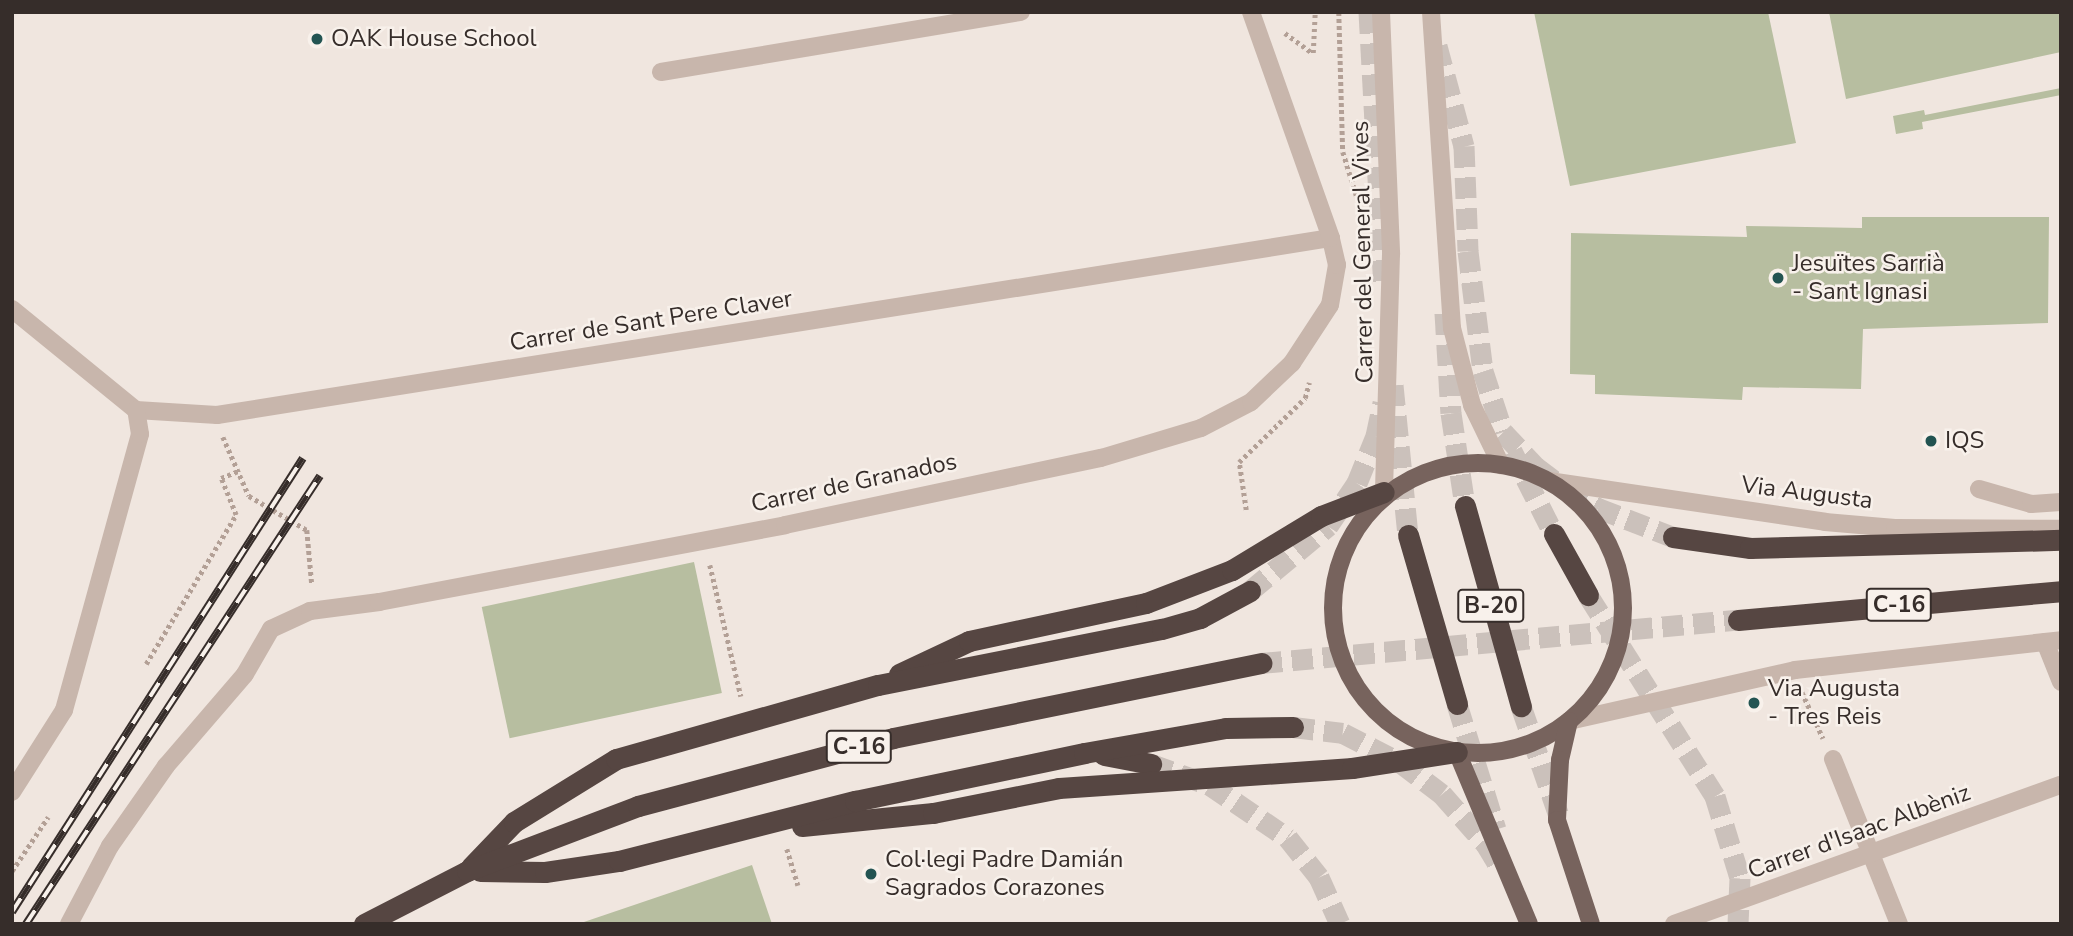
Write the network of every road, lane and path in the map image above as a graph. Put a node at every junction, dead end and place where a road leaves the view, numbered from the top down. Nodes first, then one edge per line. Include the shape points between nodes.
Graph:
1 (1021, 12) edge
2 (1251, 12) edge
3 (1314, 12) edge
4 (1339, 12) edge
5 (1381, 12) edge
6 (1431, 12) edge
7 (1278, 28) dead end
8 (661, 72) dead end
9 (1357, 197) dead end
10 (1331, 238) junction
11 (12, 309) edge
12 (1312, 372) dead end
13 (136, 410) junction
14 (219, 429) dead end
15 (1501, 465) junction
16 (238, 471) junction
17 (1549, 481) junction
18 (1979, 489) dead end
19 (1384, 492) junction
20 (2061, 502) edge
21 (1465, 506) tunnel mouth
22 (1246, 510) dead end
23 (2061, 529) edge
24 (1554, 534) tunnel mouth
25 (1408, 535) tunnel mouth
26 (1673, 537) tunnel mouth
27 (2061, 540) edge
28 (707, 554) dead end
29 (1250, 591) tunnel mouth
30 (2061, 591) edge
31 (1588, 594) tunnel mouth
32 (310, 611) junction
33 (1738, 620) tunnel mouth
34 (2053, 641) edge
35 (1261, 663) tunnel mouth
36 (146, 664) dead end
37 (2061, 682) edge
38 (878, 685) junction
39 (1800, 688) dead end
40 (743, 704) dead end
41 (1457, 705) tunnel mouth
42 (1521, 706) tunnel mouth
43 (1569, 722) junction
44 (1293, 727) tunnel mouth
45 (1457, 752) junction
46 (1084, 753) junction
47 (1833, 759) joint
48 (1151, 764) tunnel mouth
49 (2061, 785) edge
50 (12, 792) edge
51 (48, 817) dead end
52 (717, 835) junction
53 (1870, 854) junction
54 (12, 871) edge
55 (467, 871) junction
56 (69, 924) edge
57 (364, 924) edge
58 (1529, 924) edge
59 (1591, 924) edge
60 (1674, 924) edge
61 (1899, 924) edge

1 - 8 street
2 - 10 street, Carrer de Granados
3 - 7 path via 1313,53
4 - 9 path via 1343,152
5 - 19 street, Carrer del General Vives via 1391,254
6 - 15 street via 1452,328 1470,398
10 - 13 street, Carrer de Sant Pere Claver via 217,415
10 - 32 street, Carrer de Granados via 1336,265 1330,305 1292,363 1251,402 1201,428 1101,458 785,525
11 - 13 street
12 - 22 path via 1305,398 1238,463
13 - 50 street via 140,434 64,710
14 - 16 path
15 - 17 main road
15 - 19 main road via 1435,468
16 - 32 path via 249,496 307,530
16 - 36 path via 221,478 236,515
17 - 23 street, Via Augusta via 1825,522 1895,528
17 - 43 main road via 1596,520 1622,583 1623,626 1611,668
18 - 20 street via 2031,504
19 - 38 highway via 1321,516 1232,570 1158,598 969,641
19 - 45 main road via 1357,527 1335,586 1339,650 1352,680 1386,720 1420,740
21 - 42 highway, B-20
24 - 31 highway
25 - 41 highway, B-20
26 - 27 highway via 1750,548
28 - 40 path
29 - 38 highway via 1199,618 1163,629
30 - 33 highway, C-16
32 - 56 street, Carrer de Granados via 271,629 245,674 166,766 110,846
34 - 37 street
34 - 43 street via 1795,670
35 - 55 highway, C-16 via 893,738 638,806
38 - 55 highway via 616,759 514,822
39 - 47 path
43 - 45 main road via 1516,749
43 - 59 main road via 1560,760 1557,820
44 - 46 highway via 1226,728
45 - 52 highway via 1352,768 1059,788 933,813
45 - 58 main road
46 - 48 highway
46 - 52 highway
47 - 53 street
49 - 53 street, Carrer d'Isaac Albèniz
51 - 54 path
52 - 55 highway via 619,860 545,872
53 - 60 street, Carrer d'Isaac Albèniz
53 - 61 street
55 - 57 highway, C-16

